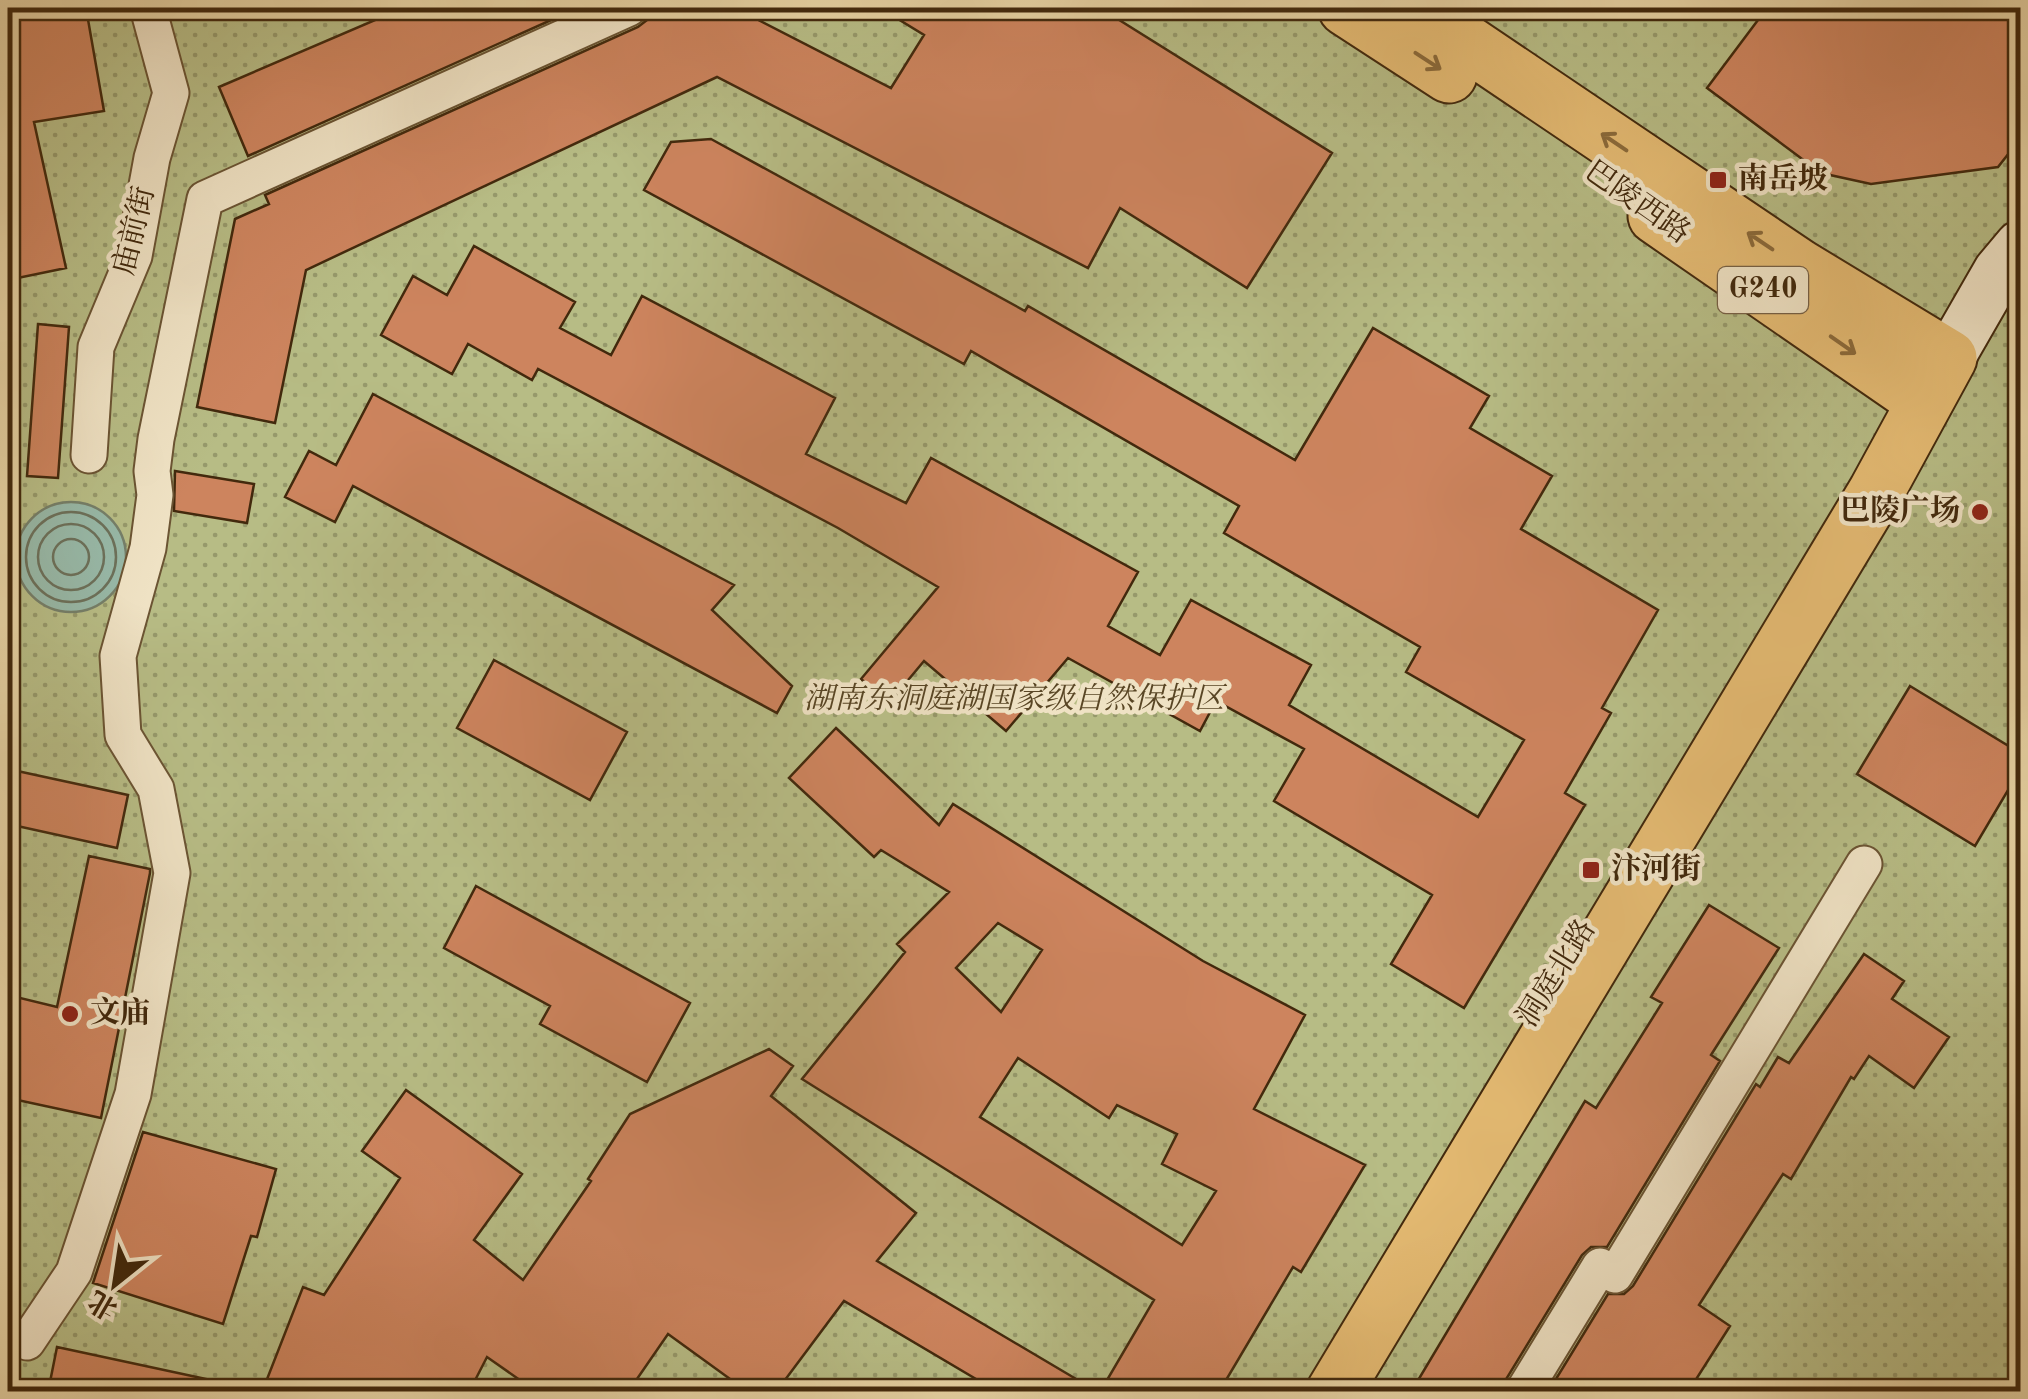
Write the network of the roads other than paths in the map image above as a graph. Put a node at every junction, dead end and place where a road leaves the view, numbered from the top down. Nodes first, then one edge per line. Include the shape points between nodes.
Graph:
1 (148, 8) edge
2 (629, 8) edge
3 (1346, 8) edge
4 (1415, 8) edge
5 (2020, 246) edge
6 (1929, 375) junction
7 (89, 454) dead end
8 (1864, 864) dead end
9 (28, 1342) dead end
10 (1304, 1392) edge
11 (1334, 1392) edge
12 (1523, 1392) edge

1 - 7 street, 庙前街 via 171,93 134,256 96,347
2 - 9 street via 204,198 156,439 145,563 118,656 123,735 156,790 172,873 134,1094 74,1272
3 -> 6 main road, 巴陵西路 / G240
6 -> 4 main road, 巴陵西路 / G240 via 1799,267
5 - 6 main road
6 - 10 main road, 洞庭北路
6 - 11 main road, 洞庭北路 via 1876,492
8 - 12 street via 1615,1275 1600,1266

